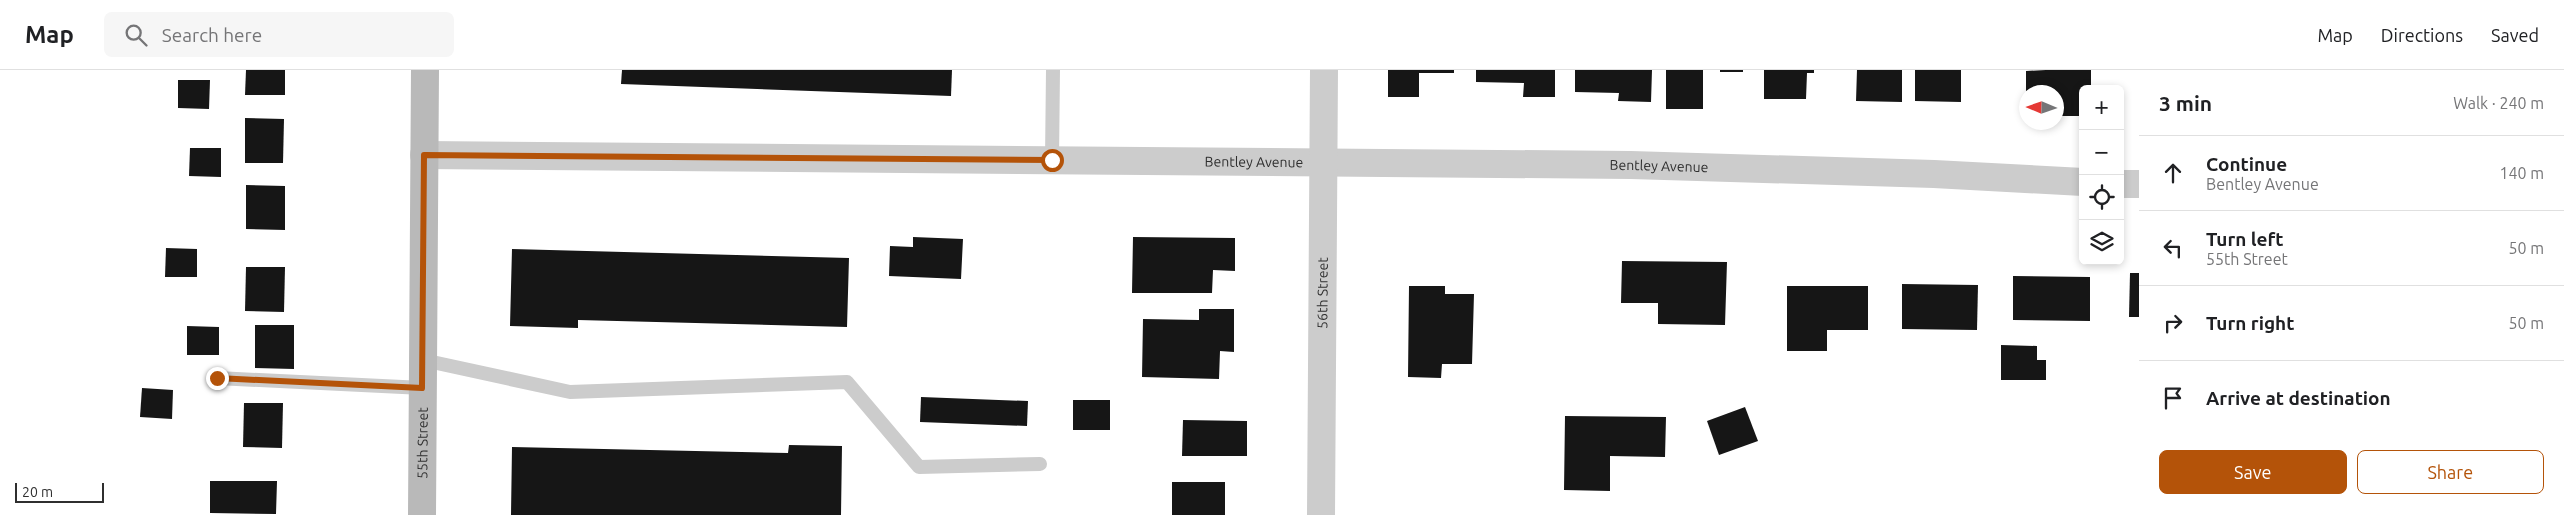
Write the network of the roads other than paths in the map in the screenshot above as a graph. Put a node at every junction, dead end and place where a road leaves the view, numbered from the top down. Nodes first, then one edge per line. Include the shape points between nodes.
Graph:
1 (425, 70) edge
2 (1053, 70) edge
3 (1324, 70) edge
4 (424, 155) junction
5 (1052, 160) junction
6 (1323, 162) junction
7 (2079, 182) edge
8 (2124, 184) edge
9 (2139, 184) edge
10 (423, 360) junction
11 (217, 378) dead end
12 (422, 388) junction
13 (1040, 464) dead end
14 (422, 515) edge
15 (1321, 515) edge

1 - 4 main road, 55th Street
2 - 5 lane
3 - 6 street, 56th Street
4 - 5 street, Bentley Avenue
4 - 10 main road, 55th Street
5 - 6 street, Bentley Avenue
6 - 7 street, Bentley Avenue via 1631,165
6 - 15 street, 56th Street
8 - 9 street
10 - 12 main road, 55th Street
10 - 13 lane via 570,392 847,382 919,467
11 - 12 lane
12 - 14 main road, 55th Street

